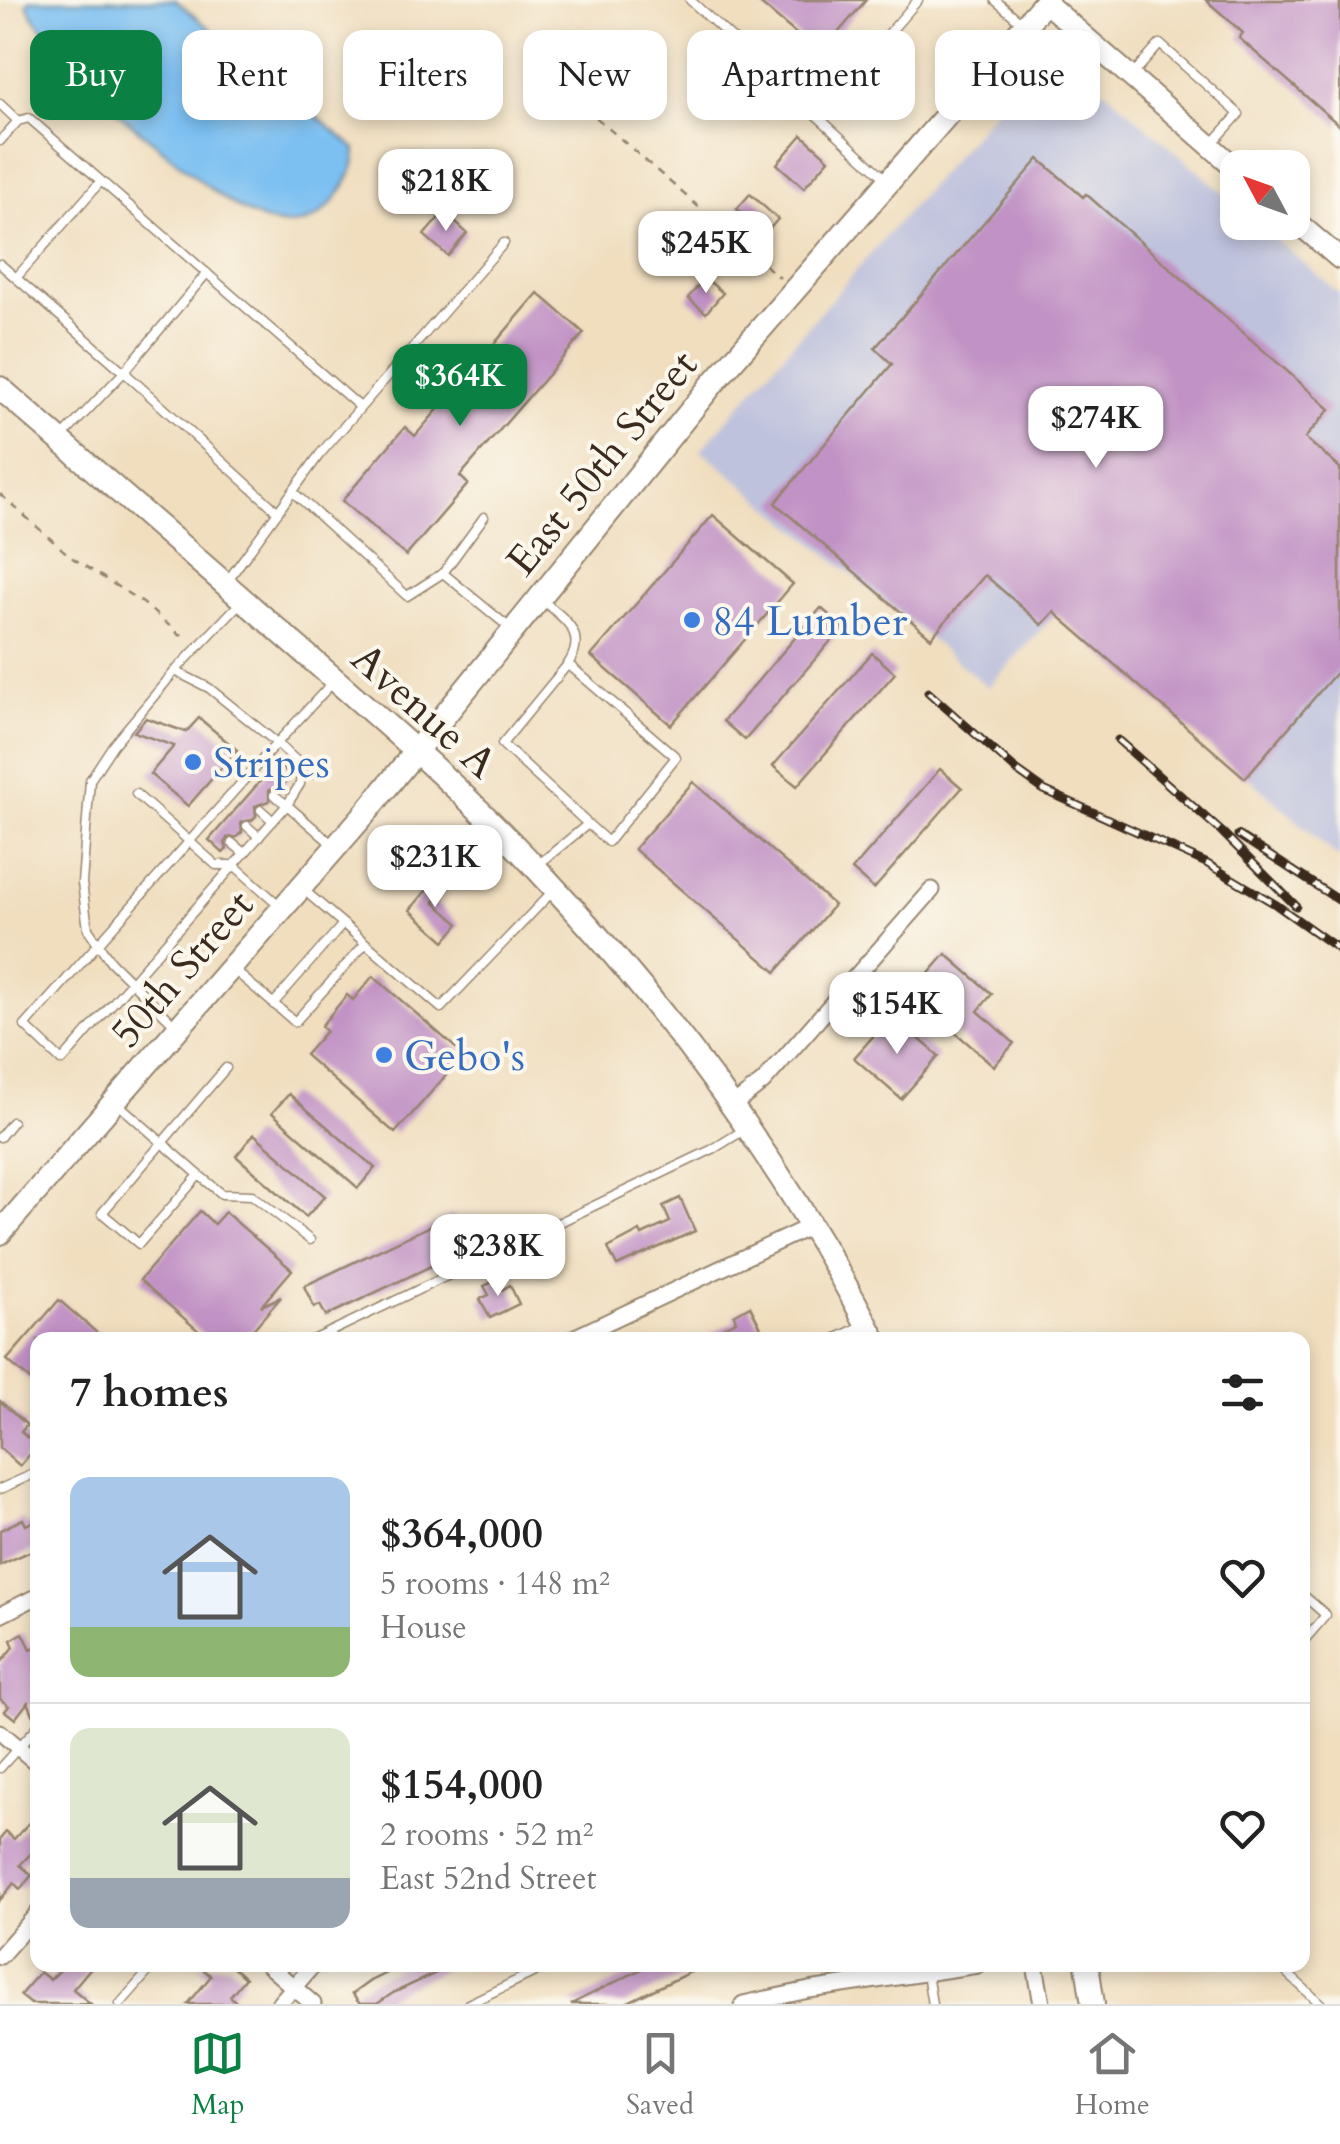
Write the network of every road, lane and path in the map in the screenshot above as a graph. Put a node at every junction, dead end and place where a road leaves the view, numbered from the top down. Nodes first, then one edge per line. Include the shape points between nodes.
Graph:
1 (690, 0) edge
2 (918, 0) edge
3 (995, 0) edge
4 (1046, 1) edge
5 (1025, 25) junction
6 (723, 30) edge
7 (892, 30) edge
8 (1130, 77) junction
9 (0, 104) edge
10 (599, 120) edge
11 (820, 120) edge
12 (18, 121) junction
13 (0, 141) edge
14 (1210, 146) junction
15 (1220, 155) edge
16 (102, 181) junction
17 (889, 181) junction
18 (1310, 233) edge
19 (504, 243) dead end
20 (1340, 259) edge
21 (0, 264) edge
22 (207, 273) junction
23 (16, 278) junction
24 (794, 290) junction
25 (124, 372) junction
26 (0, 388) edge
27 (360, 407) junction
28 (60, 440) junction
29 (293, 492) junction
30 (0, 494) edge
31 (278, 512) junction
32 (484, 518) dead end
33 (443, 573) junction
34 (234, 592) junction
35 (540, 598) junction
36 (513, 631) junction
37 (186, 632) dead end
38 (568, 664) junction
39 (175, 671) junction
40 (336, 680) junction
41 (277, 744) junction
42 (416, 750) junction
43 (250, 774) junction
44 (260, 782) dead end
45 (237, 789) junction
46 (136, 794) dead end
47 (274, 794) dead end
48 (246, 797) dead end
49 (222, 805) junction
50 (287, 806) junction
51 (261, 810) dead end
52 (232, 814) dead end
53 (208, 821) junction
54 (273, 821) junction
55 (588, 824) junction
56 (247, 826) dead end
57 (218, 830) dead end
58 (259, 837) junction
59 (190, 842) junction
60 (232, 843) dead end
61 (335, 846) junction
62 (244, 854) junction
63 (234, 865) junction
64 (535, 867) junction
65 (300, 887) junction
66 (556, 889) junction
67 (932, 890) dead end
68 (282, 908) junction
69 (342, 924) junction
70 (97, 944) junction
71 (366, 944) junction
72 (230, 968) junction
73 (130, 982) junction
74 (273, 1004) junction
75 (178, 1028) junction
76 (226, 1068) dead end
77 (115, 1100) junction
78 (732, 1106) junction
79 (12, 1122) dead end
80 (748, 1128) junction
81 (0, 1137) edge
82 (162, 1142) junction
83 (199, 1175) junction
84 (811, 1226) junction
85 (0, 1233) edge
86 (310, 1240) dead end
87 (331, 1332) edge
88 (586, 1332) edge
89 (871, 1332) edge
90 (30, 1476) edge
91 (0, 1490) edge
92 (30, 1600) edge
93 (1310, 1601) edge
94 (0, 1614) edge
95 (1310, 1633) edge
96 (0, 1732) edge
97 (30, 1734) edge
98 (18, 1747) junction
99 (30, 1757) edge
100 (0, 1768) edge
101 (30, 1922) edge
102 (0, 1956) edge
103 (148, 1972) edge
104 (276, 1972) edge
105 (306, 1972) edge
106 (535, 1972) edge
107 (927, 1972) joint
108 (1037, 1972) edge
109 (1088, 1972) edge
110 (1286, 1972) edge
111 (293, 1987) junction
112 (810, 1997) edge
113 (120, 2004) edge
114 (279, 2004) edge
115 (313, 2004) edge
116 (468, 2004) edge
117 (744, 2004) edge
118 (932, 2004) edge
119 (1042, 2004) edge
120 (1093, 2004) edge
121 (1322, 2004) edge

1 - 6 lane
2 - 7 lane
3 - 5 lane
4 - 5 main road, East 50th Street
4 - 8 street
5 - 17 main road, East 50th Street
8 - 14 street
8 - 14 lane via 1160,44 1239,114
9 - 12 lane
10 - 24 path
11 - 17 lane
12 - 13 lane
12 - 16 lane via 29,118
14 - 15 street
16 - 22 lane
16 - 23 lane
17 - 24 main road, East 50th Street
18 - 20 street
19 - 27 lane
21 - 23 lane
22 - 25 lane
22 - 27 lane
23 - 25 lane
24 - 35 main road, East 50th Street
25 - 28 lane
25 - 31 lane
26 - 28 main road, Avenue A
27 - 29 lane
28 - 34 main road, Avenue A
29 - 31 lane
29 - 33 lane via 407,596
30 - 37 path via 71,557 144,603 180,635
31 - 34 lane
32 - 33 lane
33 - 36 lane
34 - 39 lane
34 - 40 main road, Avenue A
35 - 36 main road, East 50th Street
35 - 38 lane via 573,627 578,641
36 - 42 main road, East 50th Street
38 - 55 lane via 502,744
38 - 55 lane via 676,757 608,842
39 - 41 lane via 209,688
39 - 70 lane via 90,780 82,884 88,929
40 - 41 lane
40 - 42 main road, Avenue A
41 - 43 lane
41 - 50 lane via 302,766
42 - 61 main road, 50th Street
42 - 64 main road, Avenue A
43 - 44 lane
43 - 45 lane
45 - 48 lane
45 - 49 lane
46 - 59 lane
47 - 50 lane
49 - 52 lane
49 - 53 lane
50 - 54 lane
50 - 61 lane
51 - 54 lane
53 - 57 lane
53 - 59 lane
54 - 58 lane
55 - 64 lane
56 - 58 lane
58 - 62 lane
59 - 63 lane via 216,865
59 - 70 lane
60 - 62 lane
61 - 65 main road, 50th Street
62 - 63 lane
63 - 68 lane
63 - 73 lane
64 - 66 main road, Avenue A
65 - 68 main road, 50th Street
65 - 69 lane
66 - 71 lane via 441,1008
66 - 78 main road, Avenue A
67 - 78 street via 763,1082
68 - 72 main road, 50th Street
69 - 71 lane
69 - 74 lane
70 - 73 lane
70 - 73 lane via 25,1026 62,1061
71 - 74 lane via 299,1020
72 - 74 lane
72 - 75 main road, 50th Street
73 - 75 lane
75 - 77 main road, 50th Street
76 - 82 lane
77 - 82 lane
77 - 85 main road, 50th Street
78 - 80 main road, Avenue A
79 - 81 lane
80 - 84 main road, Avenue A
80 - 87 lane
82 - 83 lane
82 - 83 lane via 102,1212 138,1244
83 - 86 lane via 222,1194 252,1195
84 - 88 street
84 - 89 main road, Avenue A
90 - 91 lane
92 - 94 street
93 - 95 lane via 1326,1615
96 - 98 street
97 - 98 lane
98 - 99 street
98 - 100 lane
101 - 102 street
103 - 113 lane
104 - 111 street
105 - 111 street
106 - 116 lane
107 - 112 street
107 - 118 lane
108 - 119 street
109 - 120 main road
110 - 121 lane
111 - 114 street
111 - 115 street
112 - 117 street

